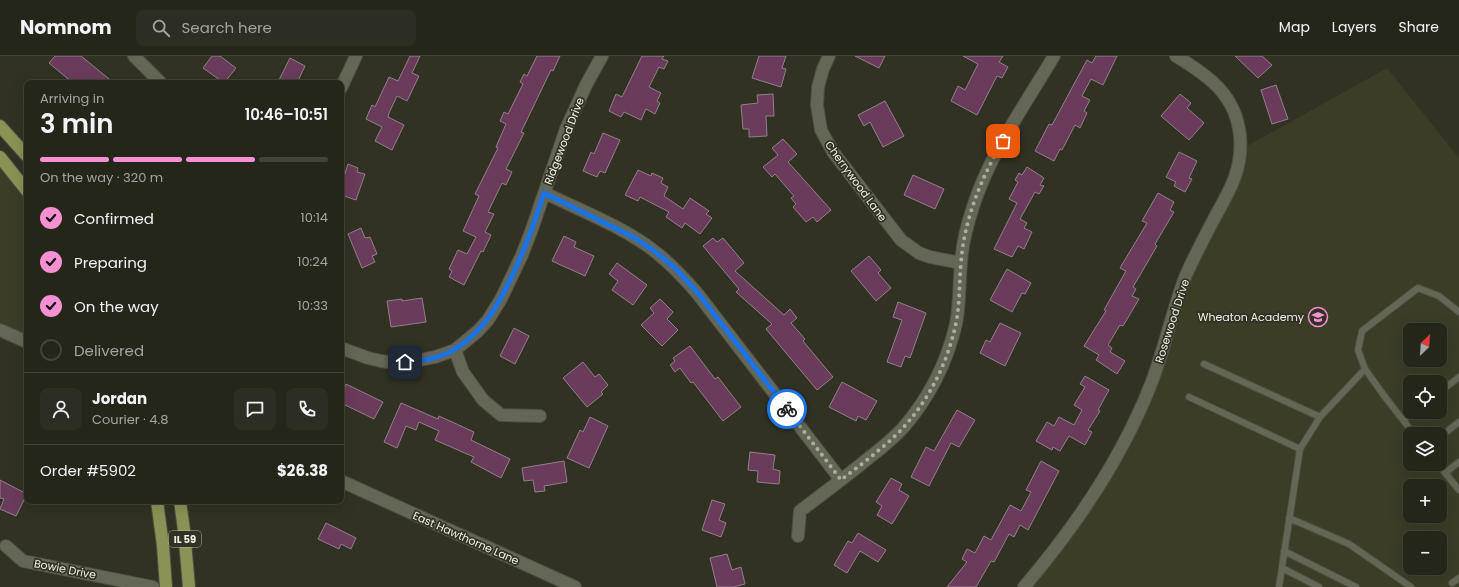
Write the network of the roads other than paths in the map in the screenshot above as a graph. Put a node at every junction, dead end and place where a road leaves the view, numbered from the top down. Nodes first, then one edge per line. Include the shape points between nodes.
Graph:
1 (134, 56) edge
2 (356, 56) edge
3 (602, 56) edge
4 (829, 56) edge
5 (1054, 56) edge
6 (1176, 56) edge
7 (158, 80) edge
8 (344, 82) edge
9 (0, 126) edge
10 (24, 153) edge
11 (0, 157) edge
12 (24, 187) edge
13 (544, 193) junction
14 (961, 263) junction
15 (1459, 312) edge
16 (0, 330) edge
17 (24, 341) edge
18 (344, 349) edge
19 (454, 350) junction
20 (1204, 364) dead end
21 (1365, 369) junction
22 (1459, 377) edge
23 (1447, 386) edge
24 (1189, 397) dead end
25 (540, 416) dead end
26 (1320, 417) junction
27 (1403, 420) joint
28 (1459, 422) edge
29 (1408, 427) edge
30 (1447, 431) edge
31 (1300, 449) junction
32 (1459, 462) edge
33 (1445, 473) joint
34 (841, 480) junction
35 (344, 482) edge
36 (1459, 490) edge
37 (157, 504) edge
38 (180, 504) edge
39 (1290, 518) junction
40 (798, 536) dead end
41 (6, 546) dead end
42 (1284, 551) junction
43 (1282, 568) junction
44 (1459, 578) edge
45 (1452, 583) dead end
46 (153, 587) edge
47 (166, 587) edge
48 (189, 587) edge
49 (575, 587) edge
50 (1024, 587) edge
51 (1279, 587) edge
52 (1319, 587) edge
53 (1356, 587) edge
54 (1411, 587) edge

1 - 7 street
2 - 8 street
3 - 13 street, Ridgewood Drive via 566,129
4 - 14 street, Cherrywood Lane via 818,87 818,105 821,130 833,152 901,240 919,253
5 - 14 street via 988,167 972,208
6 - 50 street, Rosewood Drive via 1212,80 1235,112 1241,152 1236,177 1186,276 1172,313 1152,382 1128,436 1081,513
9 - 10 main road
11 - 12 main road
13 - 19 street, Ridgewood Drive via 522,255 496,308 478,331
13 - 34 street via 635,238 676,269 698,293
14 - 34 street via 956,323 949,351 928,395 894,437
15 - 21 lane via 1439,296 1418,288 1362,331 1358,350
16 - 17 street
18 - 19 street, Ridgewood Drive via 368,358 395,363 435,357
19 - 25 street via 462,372 483,400 501,415
20 - 26 lane
21 - 26 lane
21 - 27 lane
22 - 23 lane
24 - 31 lane
26 - 31 lane
27 - 29 lane
28 - 30 lane
31 - 39 lane
32 - 33 lane
33 - 36 lane
34 - 40 street via 800,511
35 - 49 street, East Hawthorne Lane
37 - 47 main road, IL 59
38 - 48 main road, IL 59
39 - 42 lane
39 - 54 lane via 1349,544
41 - 46 street, Bowie Drive via 23,561
42 - 43 lane
42 - 53 lane
43 - 51 lane
43 - 52 lane
44 - 45 lane

